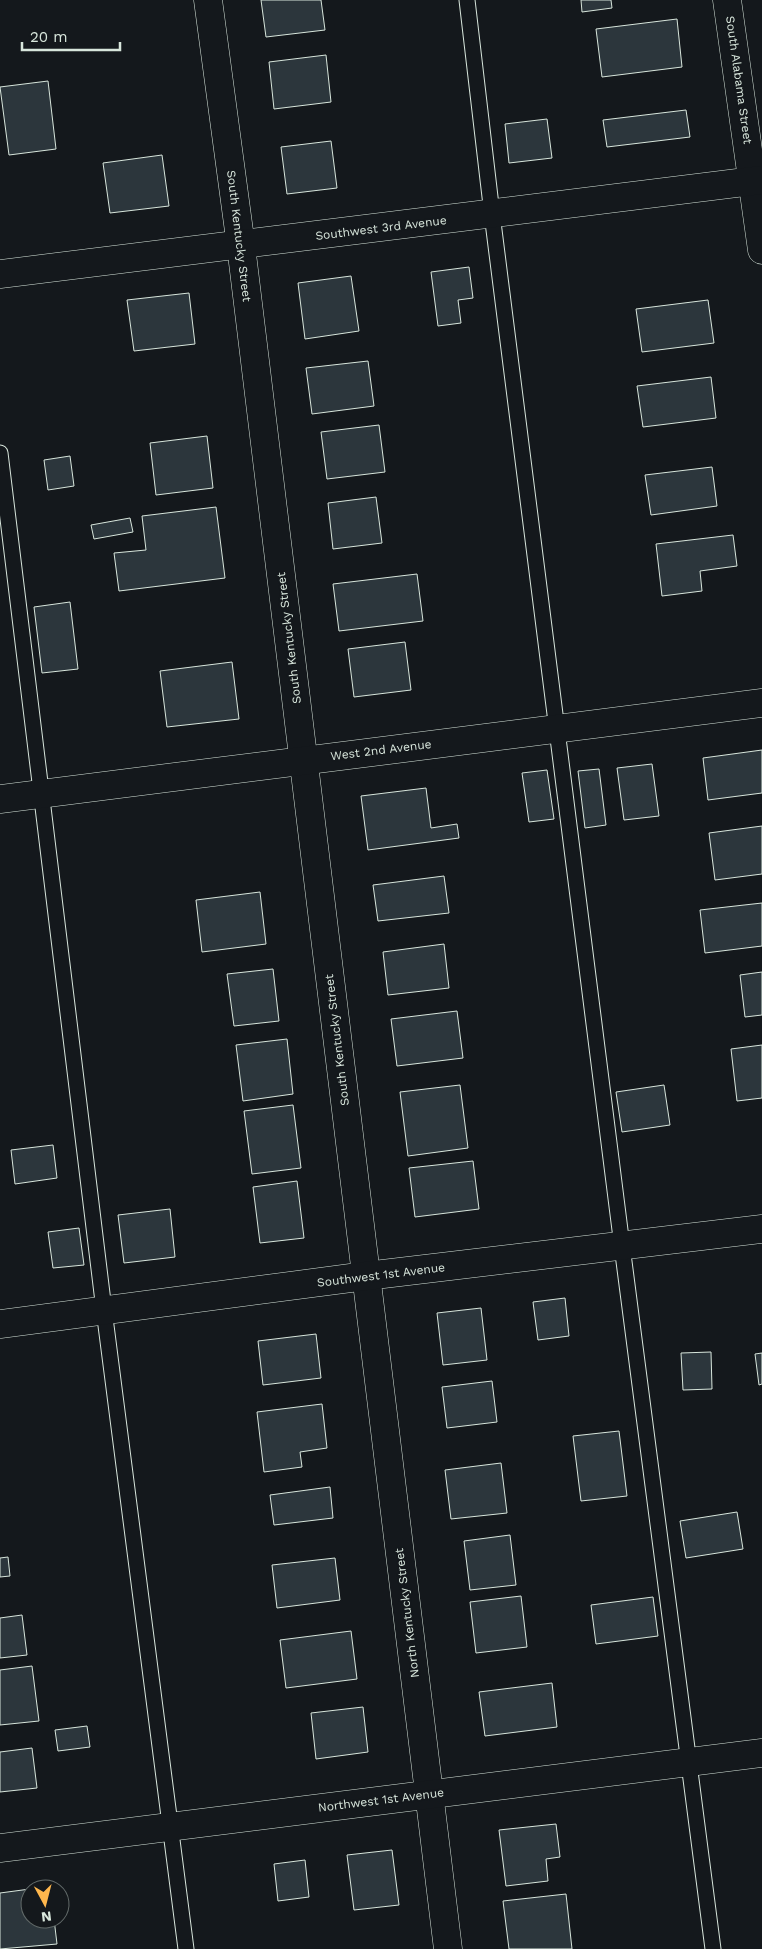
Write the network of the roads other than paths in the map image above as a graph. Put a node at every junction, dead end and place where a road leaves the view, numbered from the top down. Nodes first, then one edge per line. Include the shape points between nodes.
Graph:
1 (208, 0) edge
2 (468, 0) edge
3 (727, 0) edge
4 (758, 181) edge
5 (492, 214) junction
6 (241, 246) junction
7 (762, 250) edge
8 (0, 274) edge
9 (0, 453) edge
10 (762, 702) edge
11 (558, 728) junction
12 (303, 760) junction
13 (40, 794) junction
14 (0, 800) edge
15 (762, 1229) edge
16 (622, 1246) junction
17 (366, 1276) junction
18 (104, 1310) junction
19 (0, 1324) edge
20 (762, 1754) edge
21 (687, 1763) junction
22 (429, 1794) junction
23 (171, 1827) junction
24 (0, 1848) edge
25 (186, 1949) edge
26 (448, 1949) edge
27 (713, 1949) edge

1 - 6 street, South Kentucky Street
2 - 5 lane
3 - 4 street, South Alabama Street
4 - 5 street, Southwest 3rd Avenue
4 - 7 street, South Alabama Street
5 - 6 street, Southwest 3rd Avenue
5 - 11 lane
6 - 8 street, Southwest 3rd Avenue
6 - 12 street, South Kentucky Street
9 - 13 lane
10 - 11 street, West 2nd Avenue
11 - 12 street, West 2nd Avenue
11 - 16 lane
12 - 13 street, West 2nd Avenue
12 - 17 street, South Kentucky Street
13 - 14 street, West 2nd Avenue
13 - 18 lane
15 - 16 street, Southwest 1st Avenue
16 - 17 street, Southwest 1st Avenue
16 - 21 lane
17 - 18 street, Southwest 1st Avenue
17 - 22 street, North Kentucky Street
18 - 19 street, Southwest 1st Avenue
18 - 23 lane
20 - 21 street, Northwest 1st Avenue
21 - 22 street, Northwest 1st Avenue
21 - 27 lane
22 - 23 street, Northwest 1st Avenue
22 - 26 street, North Kentucky Street
23 - 24 street, Northwest 1st Avenue
23 - 25 lane

